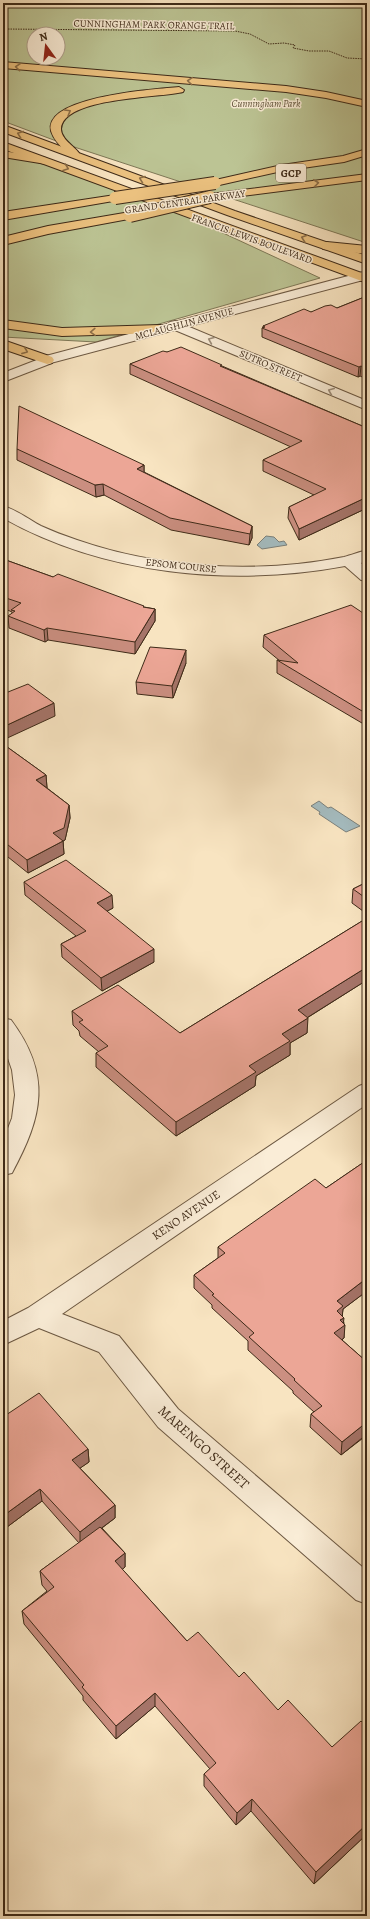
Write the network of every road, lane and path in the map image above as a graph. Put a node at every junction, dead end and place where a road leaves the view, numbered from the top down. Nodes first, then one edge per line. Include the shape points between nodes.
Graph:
1 (3, 29) edge
2 (367, 59) edge
3 (3, 66) edge
4 (367, 104) edge
5 (367, 114) edge
6 (3, 128) edge
7 (3, 145) edge
8 (367, 152) edge
9 (74, 153) junction
10 (3, 154) edge
11 (46, 161) junction
12 (367, 164) edge
13 (367, 177) edge
14 (215, 183) junction
15 (86, 202) junction
16 (3, 210) edge
17 (127, 213) junction
18 (3, 216) edge
19 (3, 231) edge
20 (3, 241) edge
21 (327, 246) junction
22 (367, 250) edge
23 (367, 260) edge
24 (364, 277) edge
25 (3, 324) edge
26 (175, 325) junction
27 (160, 329) junction
28 (3, 344) edge
29 (47, 360) junction
30 (3, 378) edge
31 (367, 406) edge
32 (3, 511) edge
33 (367, 555) edge
34 (350, 562) junction
35 (367, 576) edge
36 (3, 1026) edge
37 (367, 1092) edge
38 (3, 1166) edge
39 (38, 1316) junction
40 (3, 1334) edge
41 (367, 1590) edge

1 - 2 path, CUNNINGHAM PARK ORANGE TRAIL via 235,32 250,34 269,44 284,43 295,46 293,48 328,51 347,58
4 -> 3 main road via 286,89
9 -> 5 main road via 58,136 58,120 69,110 80,106 128,95 198,90 255,92 317,100
9 -> 6 main road, FRANCIS LEWIS BOULEVARD
7 - 11 main road, FRANCIS LEWIS BOULEVARD
8 - 14 main road via 344,159 282,168
21 -> 9 main road, FRANCIS LEWIS BOULEVARD via 231,213
10 - 11 main road
11 -> 24 main road, FRANCIS LEWIS BOULEVARD
12 - 14 main road, GRAND CENTRAL PARKWAY / GCP
17 -> 13 main road, GRAND CENTRAL PARKWAY / GCP, bridge via 210,197
14 - 15 main road, GRAND CENTRAL PARKWAY / GCP, bridge
15 - 16 main road
15 - 18 main road, GRAND CENTRAL PARKWAY / GCP
17 - 19 main road, GRAND CENTRAL PARKWAY
17 - 20 main road
21 - 22 main road
21 - 23 main road, FRANCIS LEWIS BOULEVARD
24 - 26 street, MCLAUGHLIN AVENUE
27 -> 25 main road via 75,333
26 - 27 street, MCLAUGHLIN AVENUE
31 -> 26 street, SUTRO STREET
27 - 29 street, MCLAUGHLIN AVENUE
28 -> 29 main road
29 - 30 street, MCLAUGHLIN AVENUE
32 - 34 street, EPSOM COURSE via 47,534 96,551 148,562 205,568 264,570
33 - 34 street, EPSOM COURSE
34 - 35 street
36 - 38 street via 22,1059 27,1100 25,1118
37 - 39 street, KENO AVENUE
39 - 40 street, KENO AVENUE
39 - 41 street, MARENGO STREET via 108,1344 168,1418

